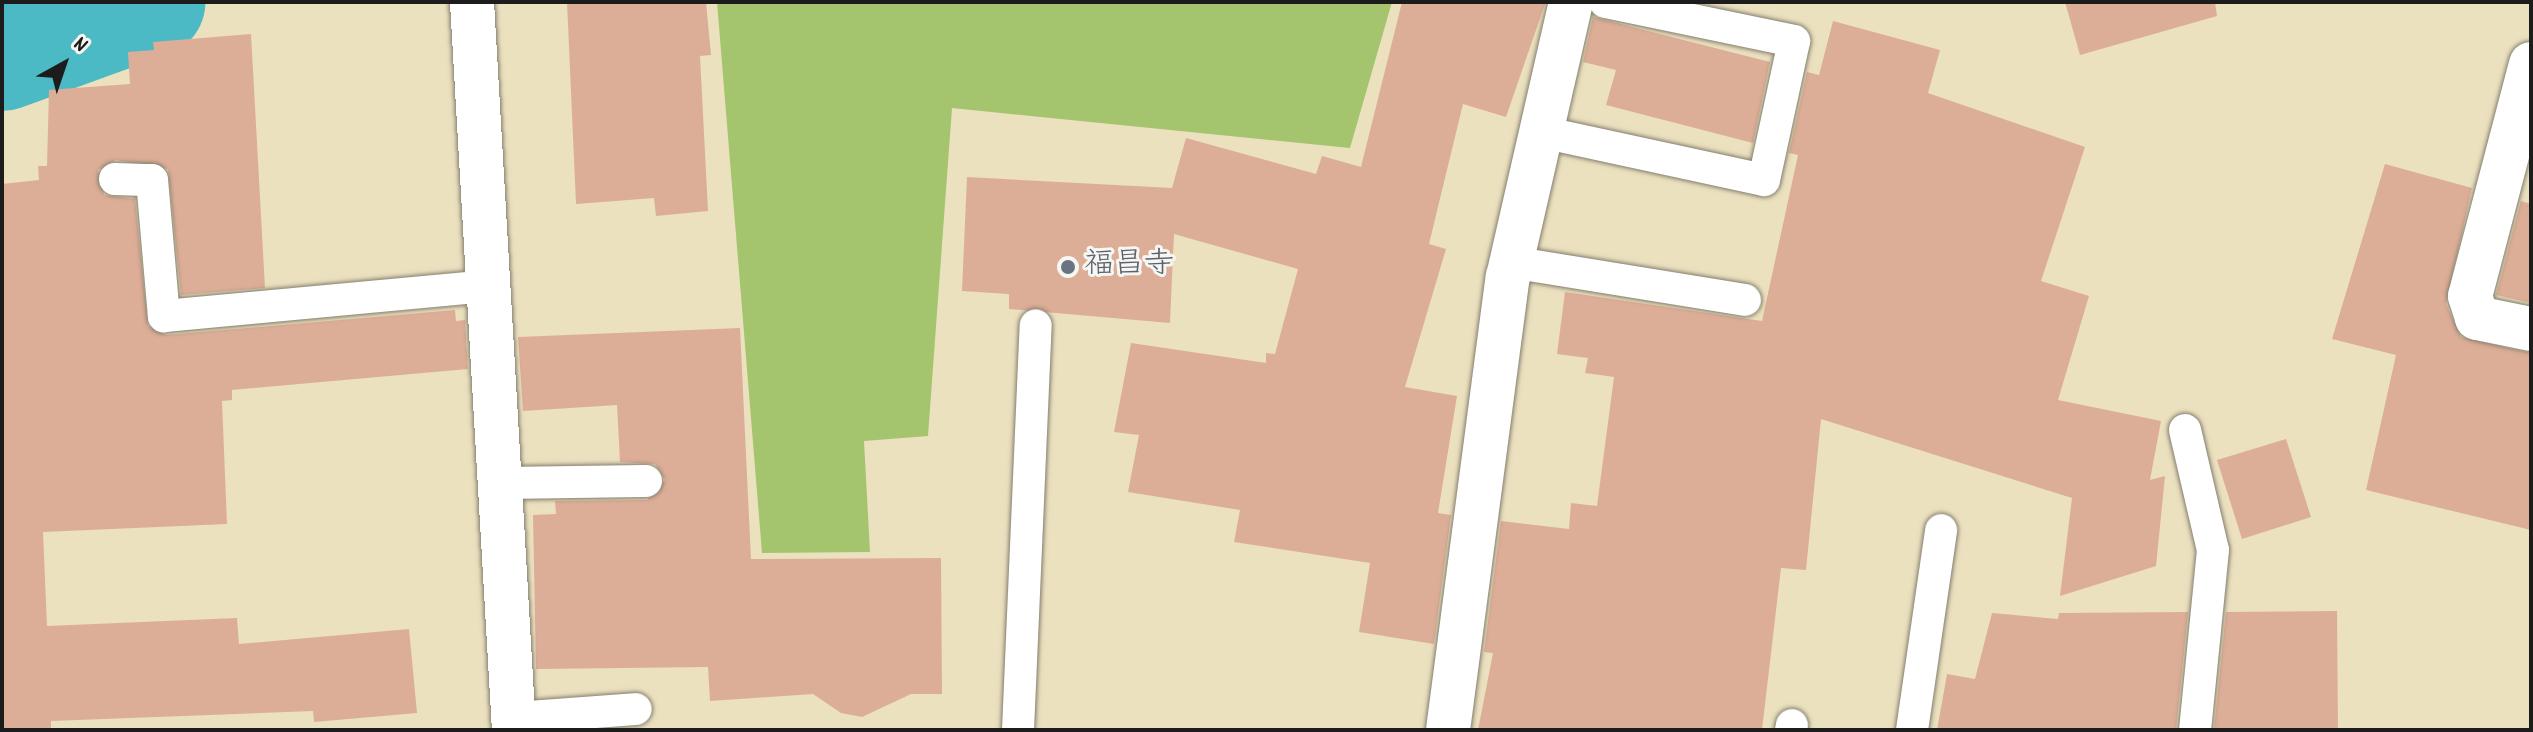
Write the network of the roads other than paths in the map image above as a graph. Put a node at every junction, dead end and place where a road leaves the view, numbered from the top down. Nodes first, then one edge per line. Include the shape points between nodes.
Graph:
1 (472, 2) edge
2 (1571, 2) edge
3 (1605, 2) edge
4 (2531, 64) edge
5 (1537, 131) junction
6 (115, 179) dead end
7 (1511, 262) junction
8 (490, 286) junction
9 (1745, 300) dead end
10 (1036, 325) dead end
11 (2531, 329) edge
12 (2185, 430) dead end
13 (646, 481) dead end
14 (501, 483) junction
15 (1941, 530) dead end
16 (636, 709) dead end
17 (514, 724) edge
18 (1018, 730) edge
19 (1448, 730) edge
20 (1912, 730) edge
21 (2195, 730) edge

1 - 8 street
2 - 5 street
3 - 5 lane via 1794,41 1764,180
4 - 11 street via 2470,296 2477,318
5 - 7 street
6 - 8 lane via 152,180 164,316
7 - 9 lane
7 - 19 street
8 - 14 street
10 - 18 lane
12 - 21 lane via 2213,550
13 - 14 lane
14 - 17 street
15 - 20 lane
16 - 17 lane

